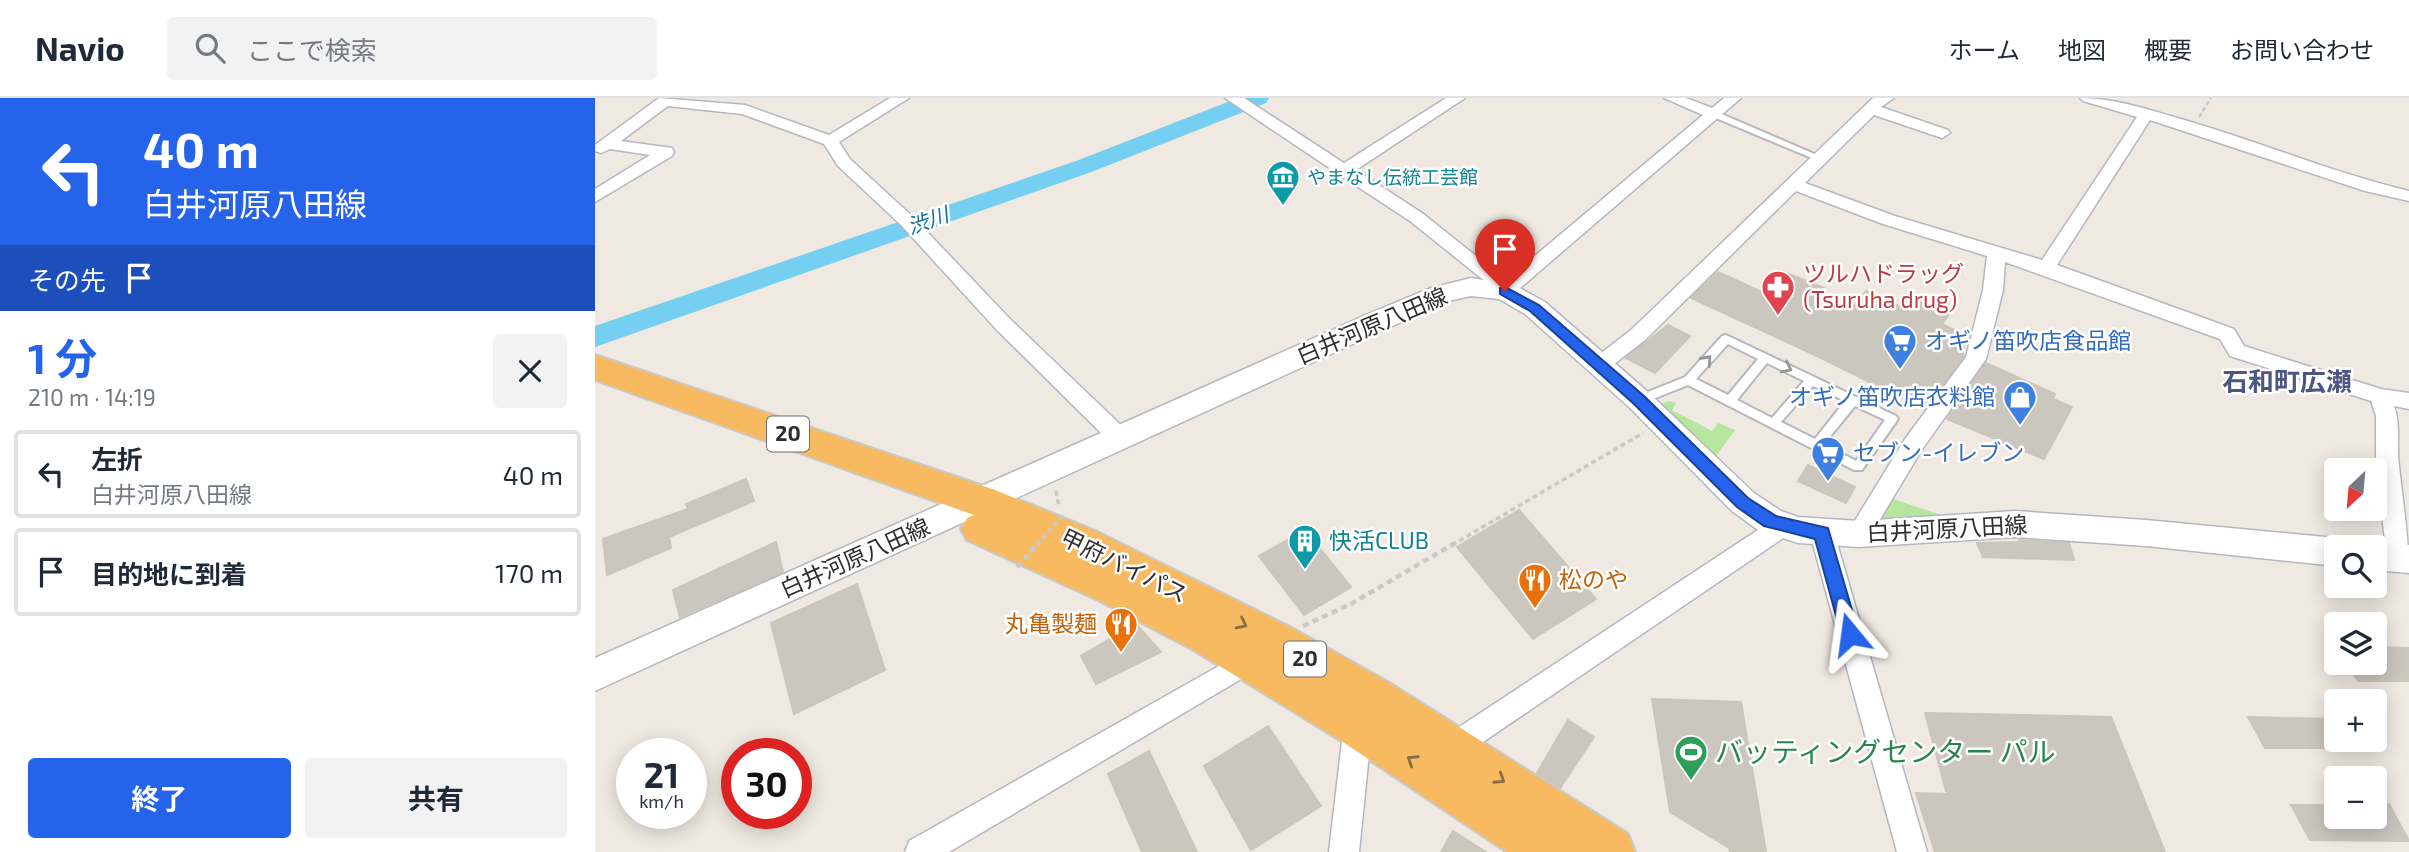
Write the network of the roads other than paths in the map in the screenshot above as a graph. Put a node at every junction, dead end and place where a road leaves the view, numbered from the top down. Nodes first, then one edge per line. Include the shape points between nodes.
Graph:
1 (901, 98) edge
2 (1457, 98) edge
3 (1672, 98) edge
4 (1733, 98) edge
5 (1886, 98) edge
6 (2088, 98) edge
7 (668, 99) edge
8 (1240, 102) edge
9 (2148, 107) edge
10 (1871, 109) junction
11 (1714, 114) junction
12 (1942, 133) dead end
13 (830, 141) junction
14 (601, 148) edge
15 (1822, 159) junction
16 (1342, 172) junction
17 (1792, 184) junction
18 (2409, 196) edge
19 (595, 197) edge
20 (913, 228) joint
21 (1997, 253) junction
22 (2046, 268) junction
23 (1505, 291) junction
24 (1765, 358) junction
25 (1598, 366) junction
26 (595, 368) edge
27 (1689, 380) junction
28 (1811, 380) junction
29 (595, 390) edge
30 (2380, 396) junction
31 (1639, 400) junction
32 (1730, 400) junction
33 (1852, 401) junction
34 (2409, 401) edge
35 (1774, 423) junction
36 (1120, 438) junction
37 (1817, 445) junction
38 (965, 508) junction
39 (1784, 525) junction
40 (1822, 533) junction
41 (1859, 534) junction
42 (2324, 551) edge
43 (2394, 558) edge
44 (1261, 650) junction
45 (595, 675) edge
46 (1358, 724) junction
47 (1451, 748) junction
48 (920, 852) edge
49 (1344, 852) edge
50 (1551, 852) edge
51 (1611, 852) edge
52 (1912, 852) edge

1 - 13 street
2 - 16 street
3 - 11 street
4 - 11 street
5 - 10 street
6 - 9 street
7 - 13 street via 745,110
7 - 14 street
8 - 16 street
9 - 18 street via 2164,121
9 - 22 street
10 - 12 street
10 - 15 street
11 - 15 lane
11 - 23 street
13 - 20 street via 844,162
14 - 19 street via 666,152
15 - 17 street
16 - 23 street via 1416,217
17 - 21 street
17 - 25 street via 1647,327
20 - 36 street
21 - 22 street
21 - 41 street via 1976,359 1913,445
22 - 30 street via 2227,334 2237,351
23 - 25 main road, 白井河原八田線 via 1535,308
23 - 36 main road, 白井河原八田線 via 1471,287 1440,294
27 -> 24 lane via 1726,339
24 -> 28 lane
24 - 32 lane
25 - 31 main road, 白井河原八田線
26 - 38 highway, 甲府バイパス / 20
27 - 31 lane
27 - 32 lane
28 - 33 lane
28 - 35 lane
29 - 38 highway, 甲府バイパス / 20
30 - 34 street
30 - 43 street via 2388,416
31 - 39 main road, 白井河原八田線 via 1743,502
32 - 35 lane
33 - 37 lane
33 - 37 lane via 1892,419 1858,467
35 - 37 lane
36 - 38 main road, 白井河原八田線
38 - 44 highway, 甲府バイパス / 20 via 1156,608
38 - 45 main road, 白井河原八田線
39 - 40 main road, 白井河原八田線
39 - 47 street
40 - 41 main road, 白井河原八田線
40 - 52 street
41 - 42 main road, 白井河原八田線 via 2015,524
44 - 46 highway, 甲府バイパス / 20
44 - 47 highway, 甲府バイパス / 20 via 1375,699
44 - 48 street
46 - 49 street
50 -> 46 highway, 甲府バイパス / 20
47 -> 51 highway, 甲府バイパス / 20

